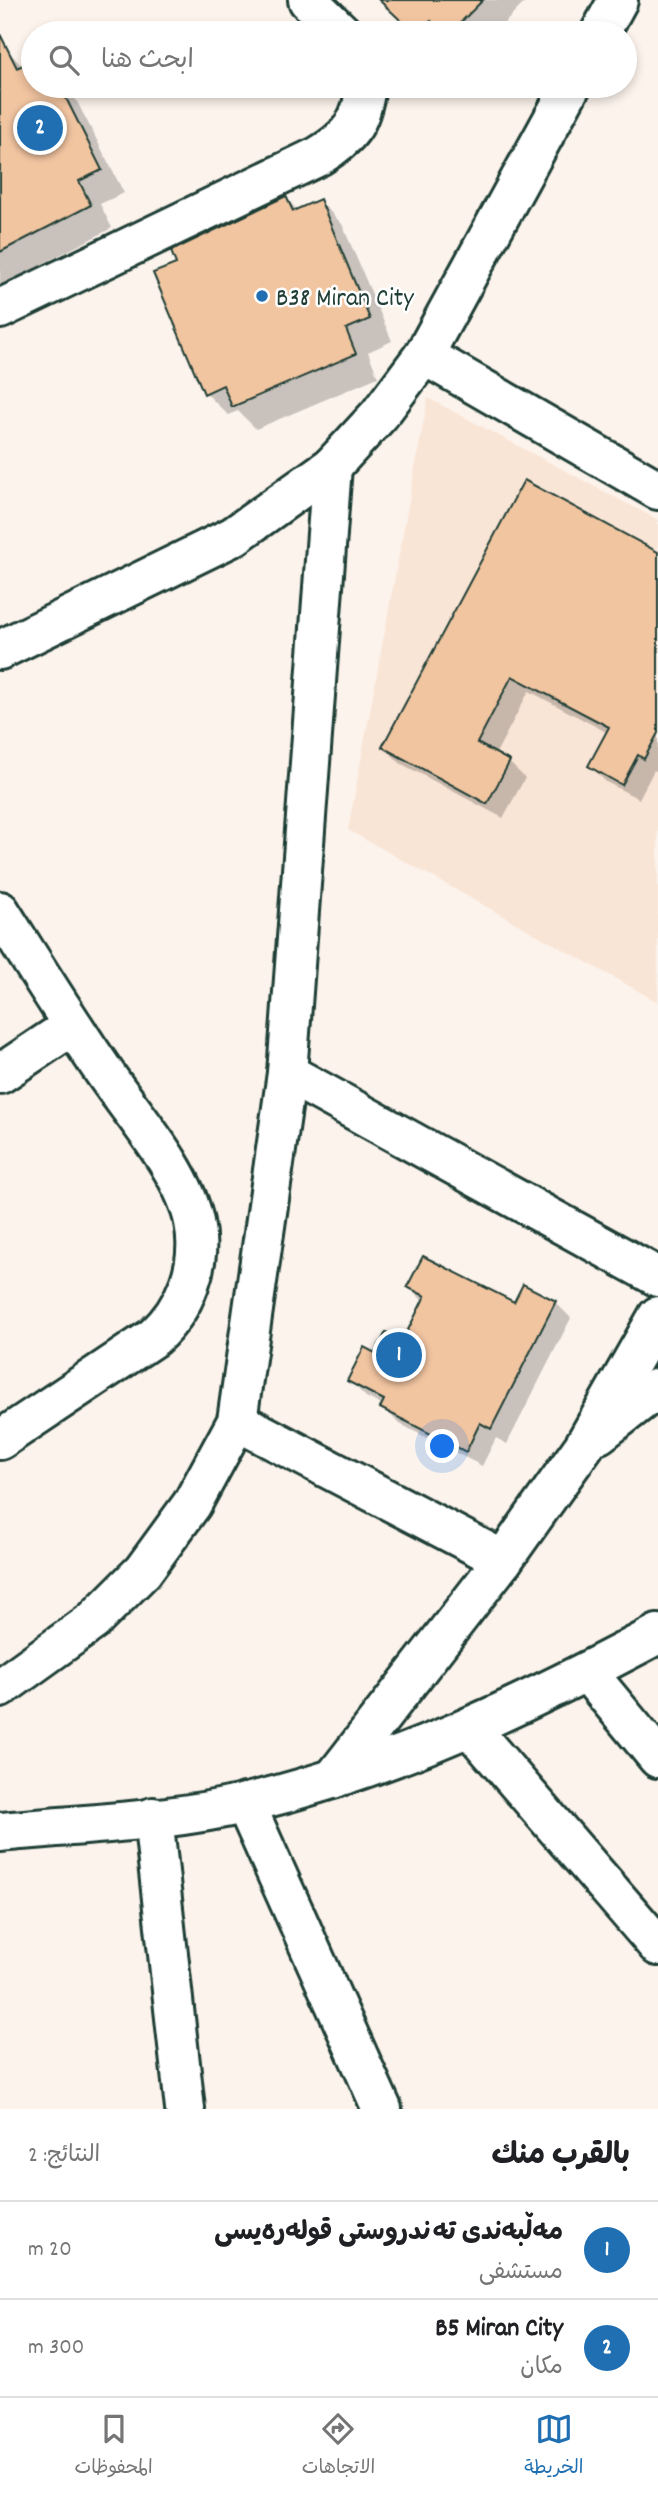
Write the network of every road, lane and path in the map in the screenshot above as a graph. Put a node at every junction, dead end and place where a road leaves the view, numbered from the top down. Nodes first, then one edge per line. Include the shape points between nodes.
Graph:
1 (309, 0) edge
2 (618, 0) edge
3 (330, 21) edge
4 (607, 21) edge
5 (364, 98) edge
6 (564, 98) edge
7 (0, 309) edge
8 (424, 355) junction
9 (332, 467) junction
10 (658, 490) edge
11 (0, 650) edge
12 (0, 911) edge
13 (72, 1026) junction
14 (287, 1073) junction
15 (0, 1074) edge
16 (658, 1277) edge
17 (658, 1316) edge
18 (658, 1388) edge
19 (237, 1421) junction
20 (0, 1440) edge
21 (584, 1446) junction
22 (503, 1560) junction
23 (658, 1634) edge
24 (587, 1672) junction
25 (0, 1688) edge
26 (471, 1729) junction
27 (658, 1758) edge
28 (333, 1779) junction
29 (245, 1803) junction
30 (153, 1817) junction
31 (0, 1832) edge
32 (658, 1946) edge
33 (185, 2109) edge
34 (382, 2109) edge

1 - 3 street
2 - 4 street
5 - 7 street via 360,116 344,140 319,156
6 - 8 street
8 - 9 street
8 - 10 street
9 - 11 street via 234,536
9 - 14 street
12 - 13 street
13 - 15 street
13 - 20 street via 184,1192 195,1224 194,1260 186,1295 155,1337
14 - 16 street
14 - 19 street
17 - 21 street
18 - 21 street
19 - 22 street
19 - 25 street via 192,1504 143,1571 93,1621
21 - 22 street
22 - 28 street
23 - 24 street
24 - 26 street
24 - 27 street
26 - 28 street
26 - 32 street
28 - 29 street
29 - 30 street
29 - 34 street
30 - 31 street
30 - 33 street

